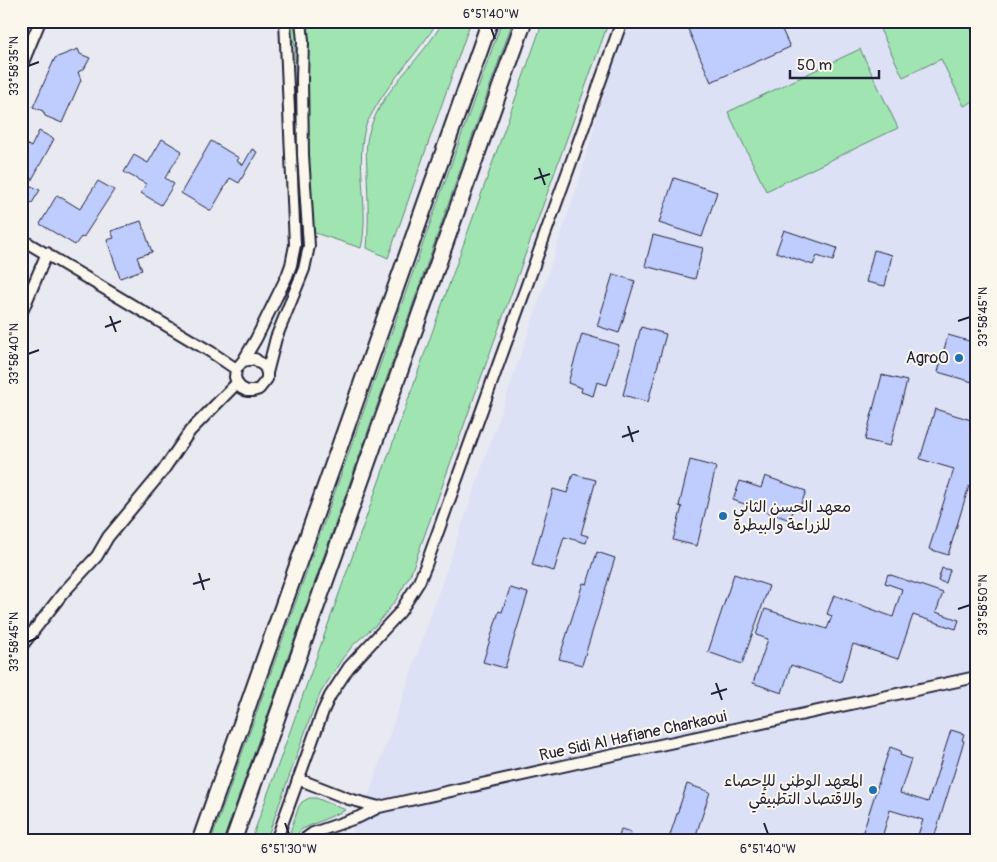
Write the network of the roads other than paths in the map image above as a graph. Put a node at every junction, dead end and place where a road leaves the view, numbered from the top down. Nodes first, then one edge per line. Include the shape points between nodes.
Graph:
1 (40, 21) edge
2 (285, 21) edge
3 (301, 21) edge
4 (490, 21) edge
5 (524, 21) edge
6 (622, 21) edge
7 (21, 67) edge
8 (21, 239) edge
9 (47, 253) junction
10 (21, 314) edge
11 (240, 365) junction
12 (267, 373) junction
13 (237, 383) junction
14 (21, 647) edge
15 (976, 677) edge
16 (298, 779) junction
17 (379, 808) junction
18 (200, 841) edge
19 (233, 841) edge
20 (276, 841) edge
21 (302, 841) edge

1 - 7 street
2 - 11 street via 296,245 287,276
3 - 12 street via 309,246
4 - 18 main road
5 - 19 main road
6 - 16 street via 419,582 400,612 339,681 323,711
8 - 9 street
9 - 10 street
9 - 11 street via 212,352
11 - 12 street via 252,359 265,367
11 - 13 street via 235,377
12 - 13 street via 266,382 256,390 246,391
13 - 14 street via 190,431 97,556
15 - 17 street, Rue Sidi Al Hafiane Charkaoui
16 - 17 street
16 - 20 street
17 - 21 street, Rue Sidi Al Hafiane Charkaoui via 313,833

